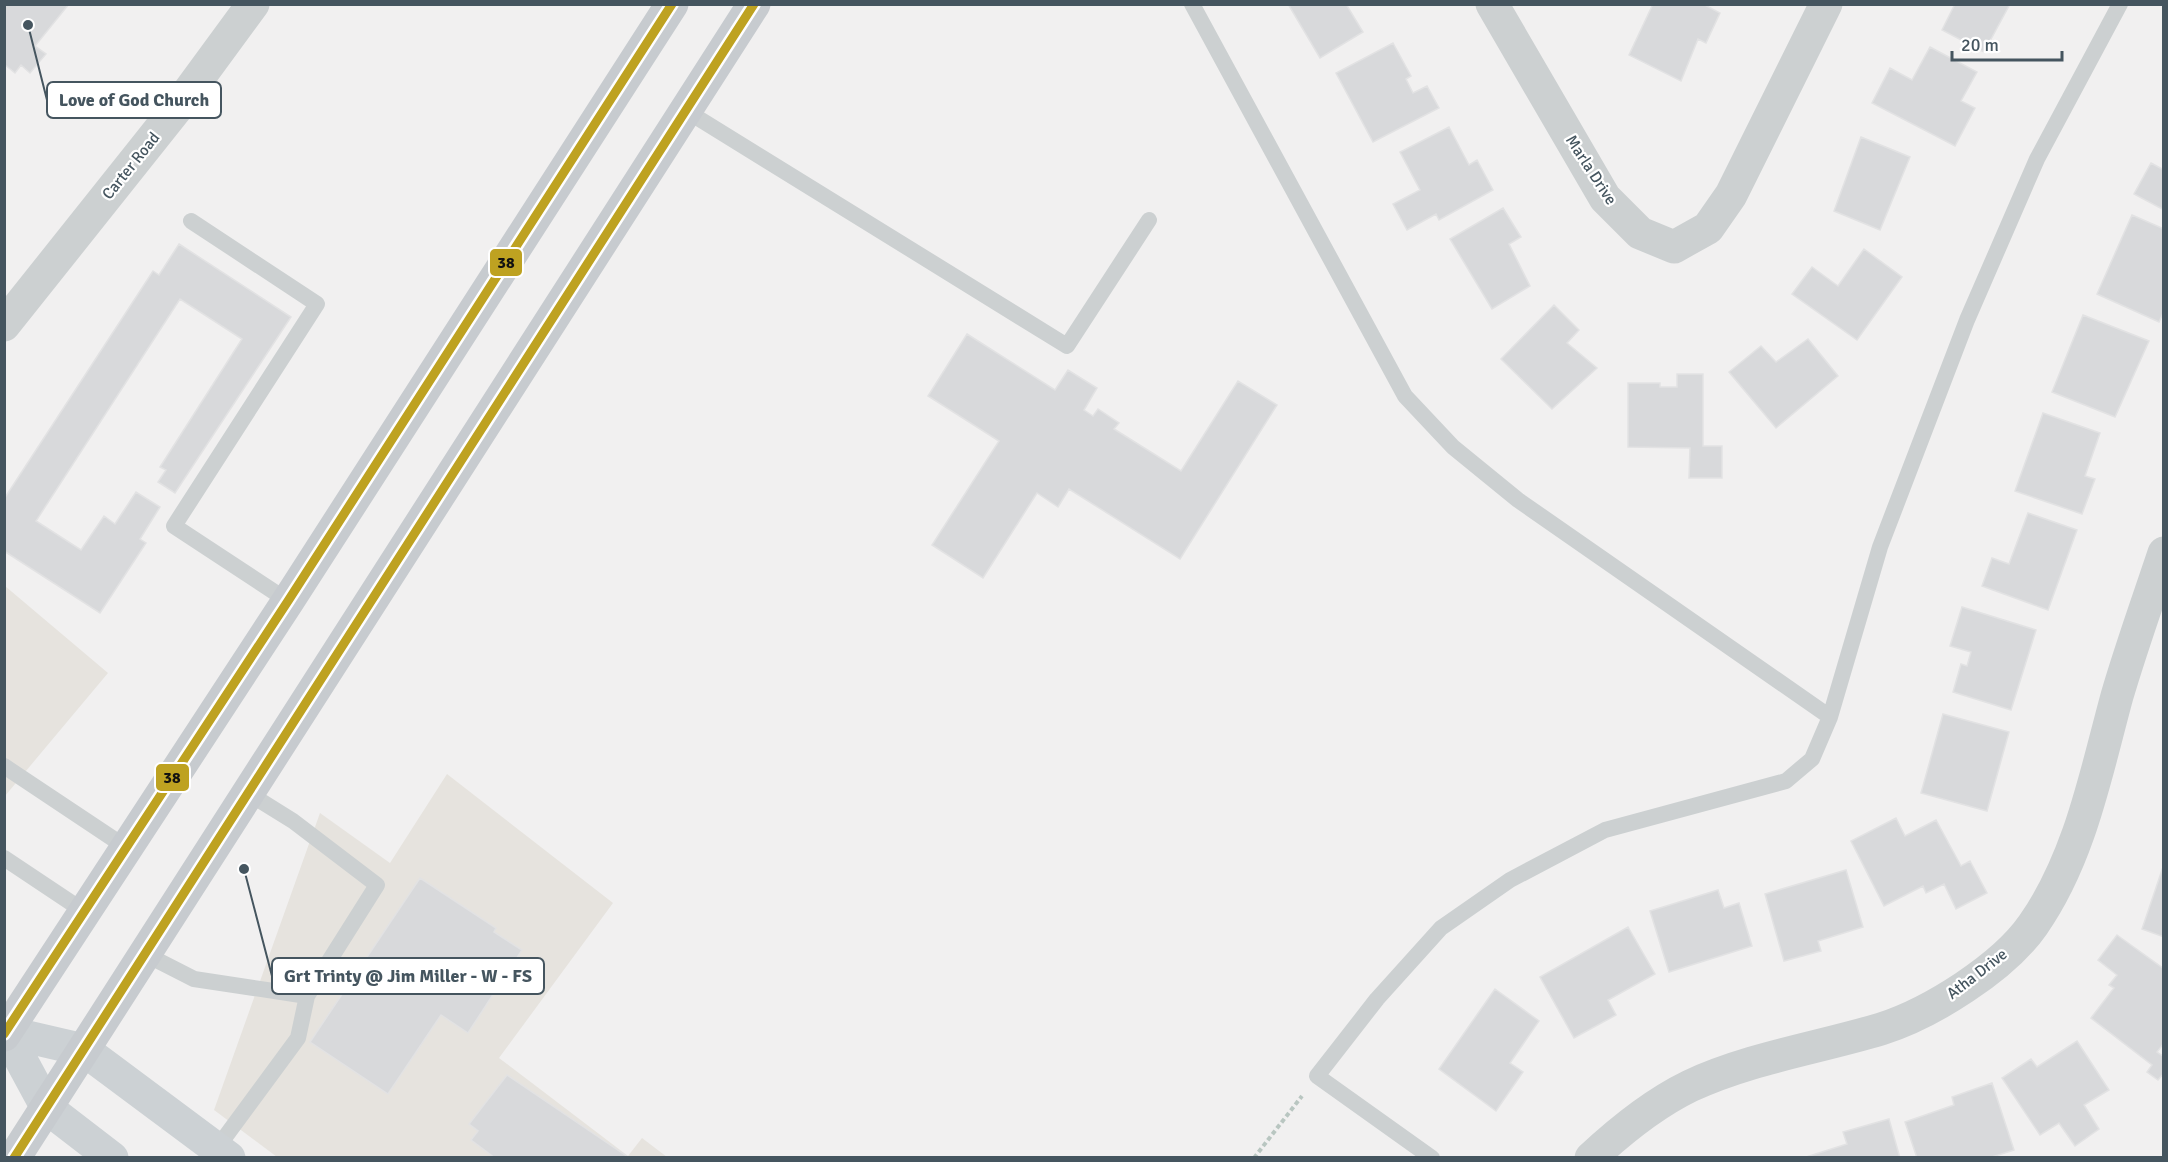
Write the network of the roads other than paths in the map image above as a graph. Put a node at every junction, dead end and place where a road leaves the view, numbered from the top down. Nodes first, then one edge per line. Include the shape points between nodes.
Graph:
1 (253, 4) edge
2 (672, 4) edge
3 (753, 4) edge
4 (1192, 4) edge
5 (1492, 4) edge
6 (1826, 4) edge
7 (2120, 4) edge
8 (685, 110) junction
9 (1149, 220) dead end
10 (191, 222) dead end
11 (4, 325) edge
12 (2163, 553) edge
13 (288, 601) junction
14 (1830, 717) junction
15 (5, 768) edge
16 (248, 793) junction
17 (128, 848) junction
18 (4, 858) edge
19 (85, 912) junction
20 (146, 954) junction
21 (307, 996) junction
22 (5, 1033) edge
23 (84, 1050) junction
24 (47, 1108) junction
25 (223, 1153) edge
26 (14, 1158) edge
27 (112, 1158) edge
28 (1432, 1158) edge
29 (1591, 1158) edge

1 - 11 street, Carter Road via 169,118
2 - 13 main road
3 - 8 main road
4 - 14 lane via 1405,396 1454,447 1518,500
5 - 6 street, Marla Drive via 1605,198 1640,233 1674,247 1708,228 1731,195
7 - 14 lane via 2037,159 1967,320 1880,547
8 - 9 lane via 1067,346
8 - 16 main road
10 - 13 lane via 317,304 174,526
12 - 29 street, Atha Drive via 2080,827 2060,876 2032,926 1993,965 1944,1001 1883,1028 1758,1062 1690,1086 1627,1124
13 - 17 main road
14 - 28 lane via 1812,759 1786,781 1605,830 1502,886 1441,928 1377,999 1317,1076
15 - 17 lane
16 - 20 main road
16 - 21 lane via 293,821 377,885
17 - 19 main road
18 - 19 lane
19 - 22 main road
20 - 21 lane via 194,979
20 - 23 main road
21 - 25 lane via 298,1038
22 - 23 main road
22 - 24 main road
23 - 24 main road
23 - 25 main road
24 - 26 main road
24 - 27 main road

